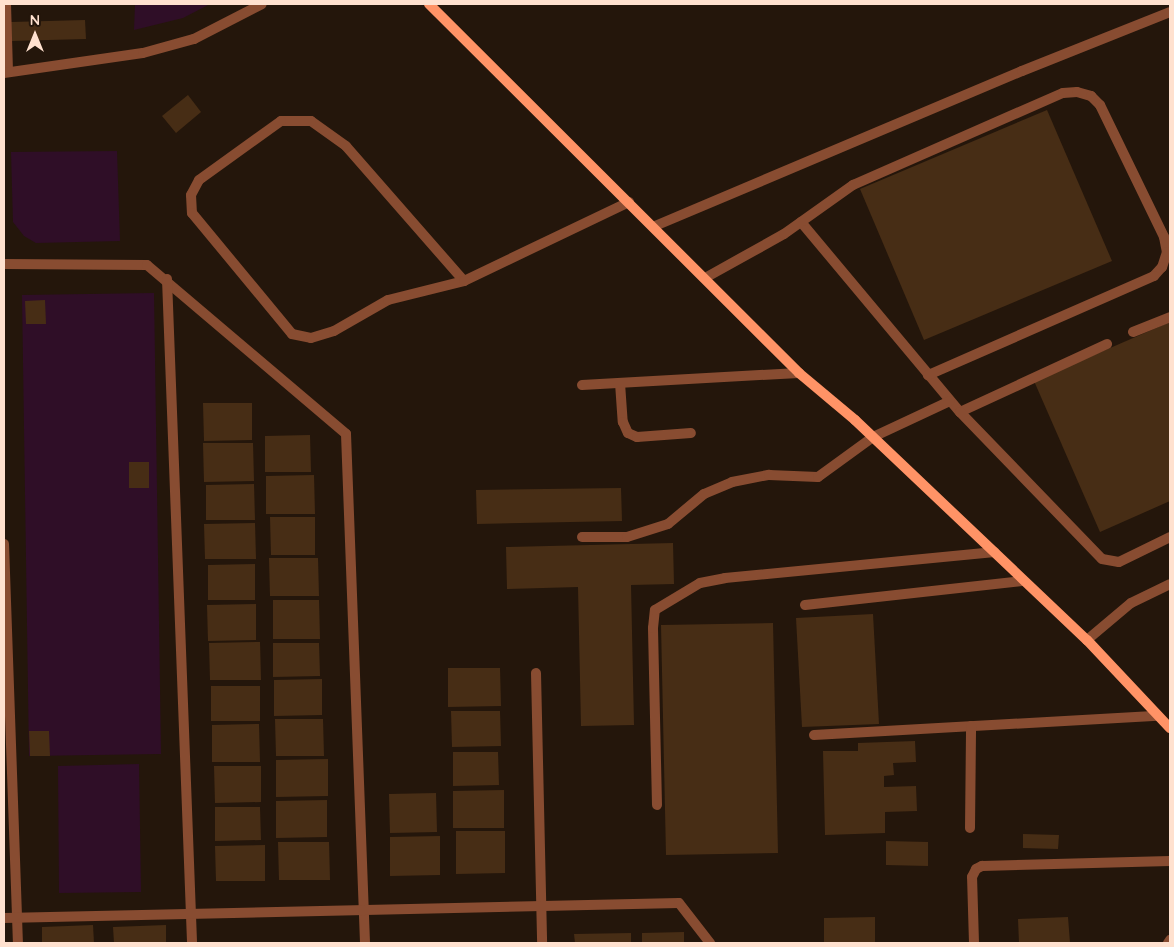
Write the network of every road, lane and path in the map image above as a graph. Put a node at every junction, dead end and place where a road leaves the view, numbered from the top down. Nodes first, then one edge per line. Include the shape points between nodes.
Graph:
1 (6, 4) edge
2 (262, 4) edge
3 (429, 4) edge
4 (1170, 12) edge
5 (6, 72) edge
6 (630, 202) junction
7 (801, 222) junction
8 (655, 226) junction
9 (4, 264) edge
10 (706, 278) junction
11 (167, 279) junction
12 (464, 281) junction
13 (1170, 317) edge
14 (1133, 332) dead end
15 (1107, 344) dead end
16 (799, 373) junction
17 (928, 374) junction
18 (620, 383) junction
19 (582, 385) dead end
20 (950, 401) junction
21 (960, 412) junction
22 (691, 433) dead end
23 (873, 437) junction
24 (582, 537) dead end
25 (1170, 537) edge
26 (4, 544) edge
27 (995, 552) junction
28 (1022, 581) junction
29 (1170, 584) edge
30 (805, 605) dead end
31 (1087, 640) junction
32 (536, 673) dead end
33 (1157, 716) junction
34 (971, 726) junction
35 (1170, 728) edge
36 (814, 735) dead end
37 (657, 805) dead end
38 (970, 828) dead end
39 (1170, 861) edge
40 (541, 906) junction
41 (363, 911) junction
42 (191, 914) junction
43 (4, 918) edge
44 (17, 918) junction
45 (1170, 940) edge
46 (18, 943) edge
47 (192, 943) edge
48 (365, 943) edge
49 (542, 943) edge
50 (710, 943) edge
51 (974, 943) edge
52 (1168, 943) edge

1 - 5 street
2 - 5 street via 194,39 143,53
3 - 6 main road
4 - 8 street via 1022,70
6 - 8 main road
6 - 12 street
7 - 10 street
7 - 17 street
7 - 17 street via 853,185 1064,93 1091,96 1100,106 1164,237 1167,252 1162,267 1154,276
8 - 10 main road
9 - 11 street via 147,265
10 - 16 main road
11 - 41 street via 346,434
11 - 42 street
12 - 12 street via 388,300 326,334 311,338 292,334 192,213 191,195 199,180 281,121 311,122 346,146
13 - 14 street
15 - 21 street
16 - 18 street
16 - 23 main road
17 - 20 street
18 - 19 street
18 - 22 street via 623,422 628,433 637,437
20 - 21 street
20 - 23 street
21 - 25 street via 1102,559 1119,562
23 - 24 street via 818,477 769,475 732,482 704,494 668,524 627,537
23 - 27 main road
26 - 44 street
27 - 28 main road
27 - 37 street via 700,582 655,610
28 - 30 street
28 - 31 main road
29 - 31 street via 1131,603
31 - 33 main road
32 - 40 street
33 - 34 street
33 - 35 main road
34 - 36 street
34 - 38 street
39 - 51 street via 982,866 972,877
40 - 41 street
40 - 49 street
40 - 50 street via 679,902
41 - 42 street
41 - 48 street
42 - 44 street
42 - 47 street
43 - 44 street
44 - 46 street
45 - 52 street

